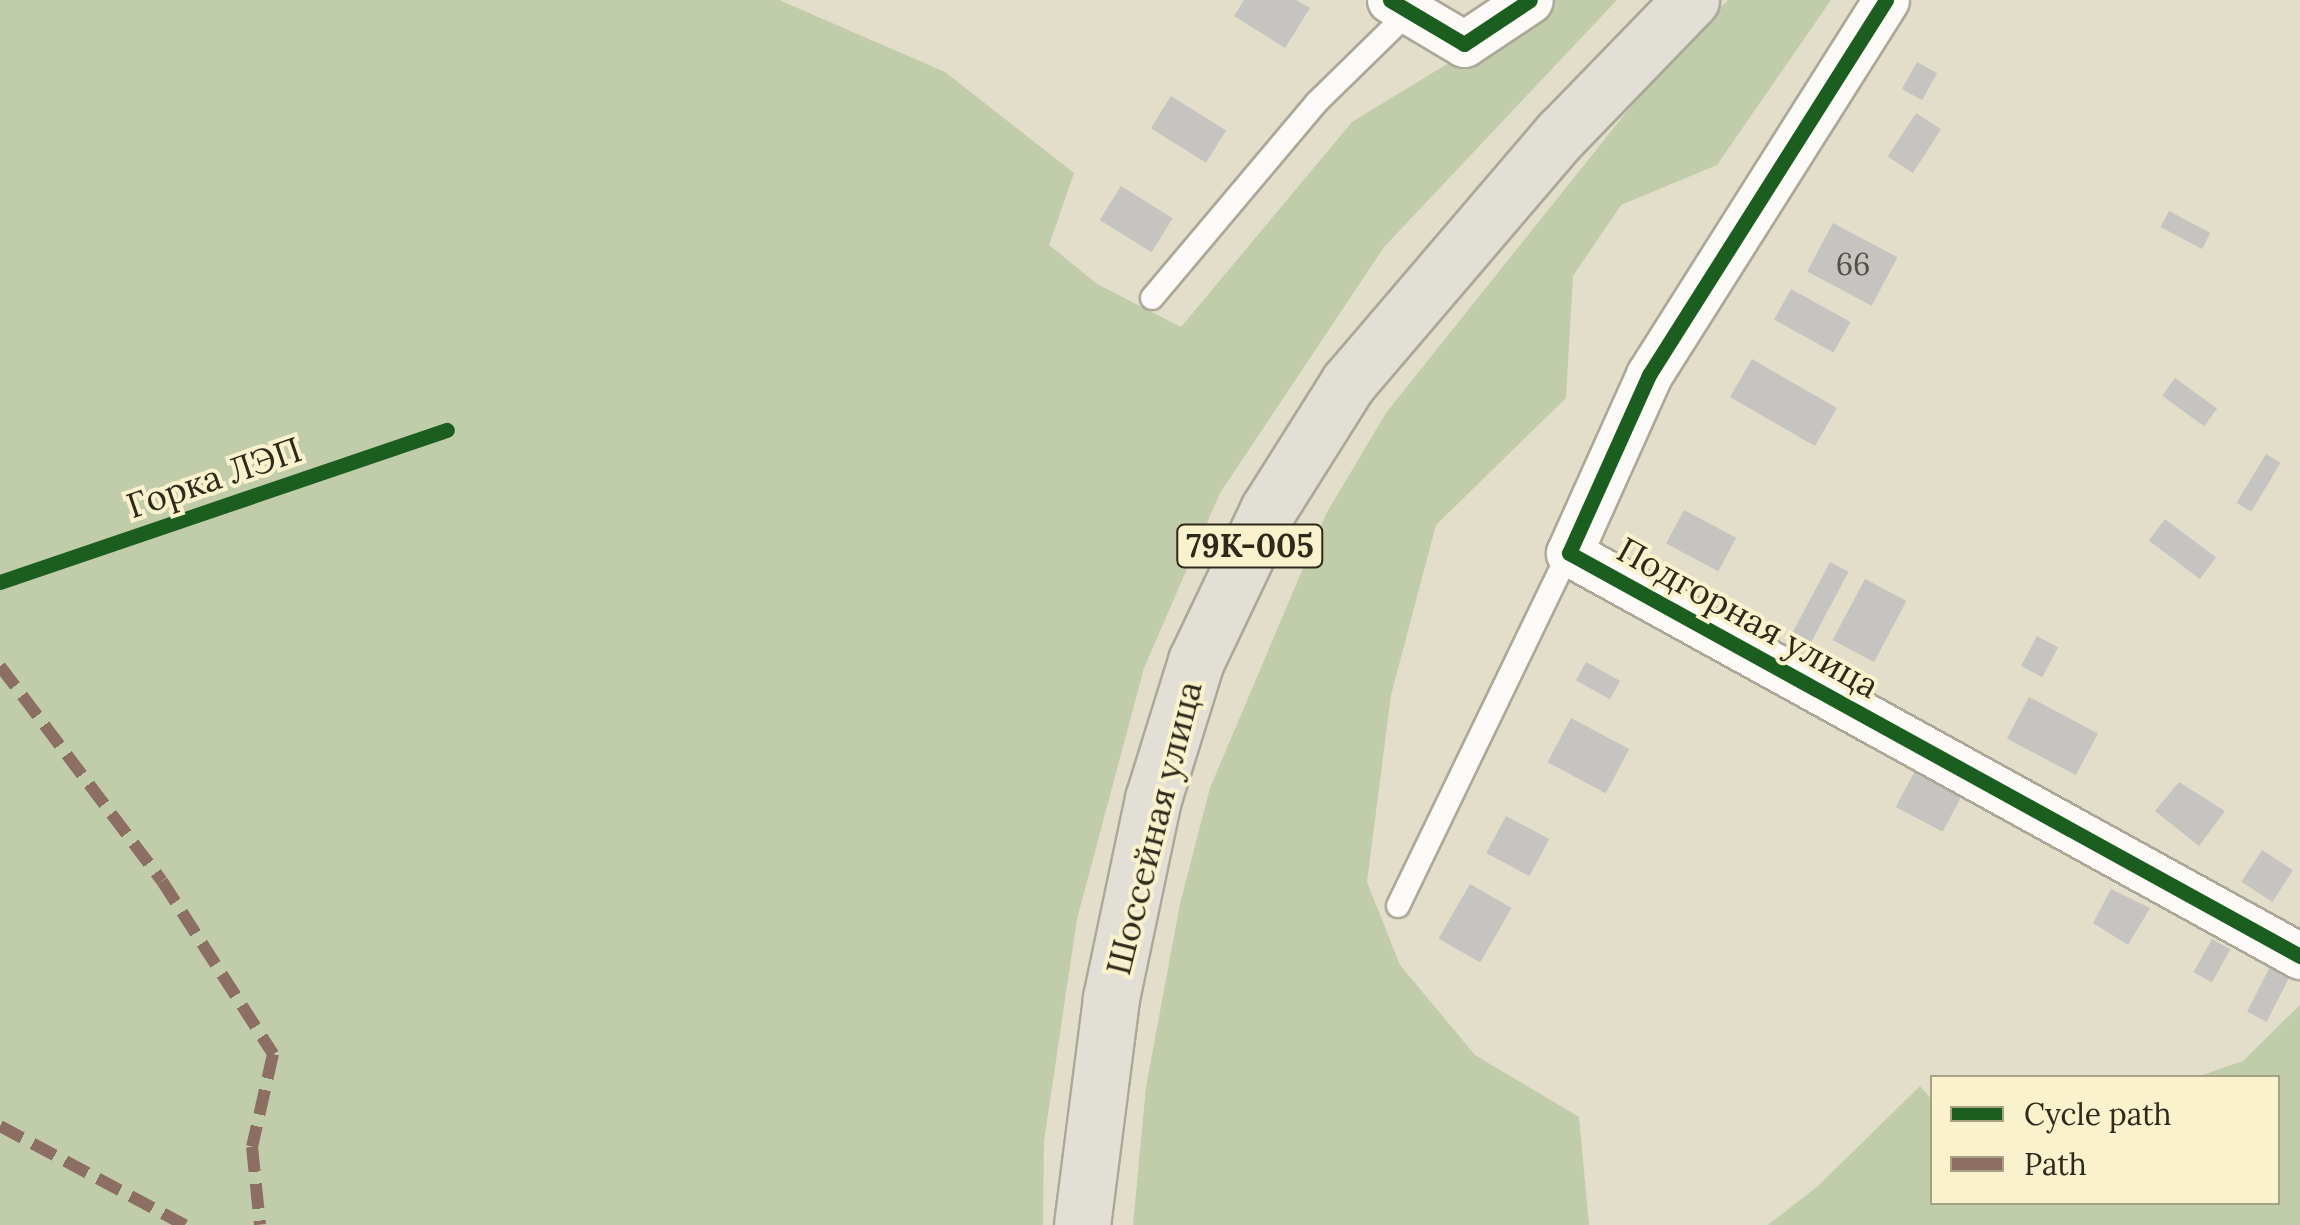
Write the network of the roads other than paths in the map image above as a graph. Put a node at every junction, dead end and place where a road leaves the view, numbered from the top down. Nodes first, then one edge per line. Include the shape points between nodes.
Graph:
1 (1530, 0) edge
2 (1691, 0) edge
3 (1886, 0) edge
4 (1400, 6) edge
5 (1152, 298) dead end
6 (1569, 554) junction
7 (1398, 906) dead end
8 (2300, 956) edge
9 (1082, 1225) edge

1 - 4 street via 1464,44
2 - 9 main road, Шоссейная улица / 79К-005 via 1561,134 1348,383 1268,510 1196,661 1153,799 1112,998
3 - 6 street, Подгорная улица via 1650,375
4 - 5 lane
6 - 7 lane
6 - 8 street, Подгорная улица

